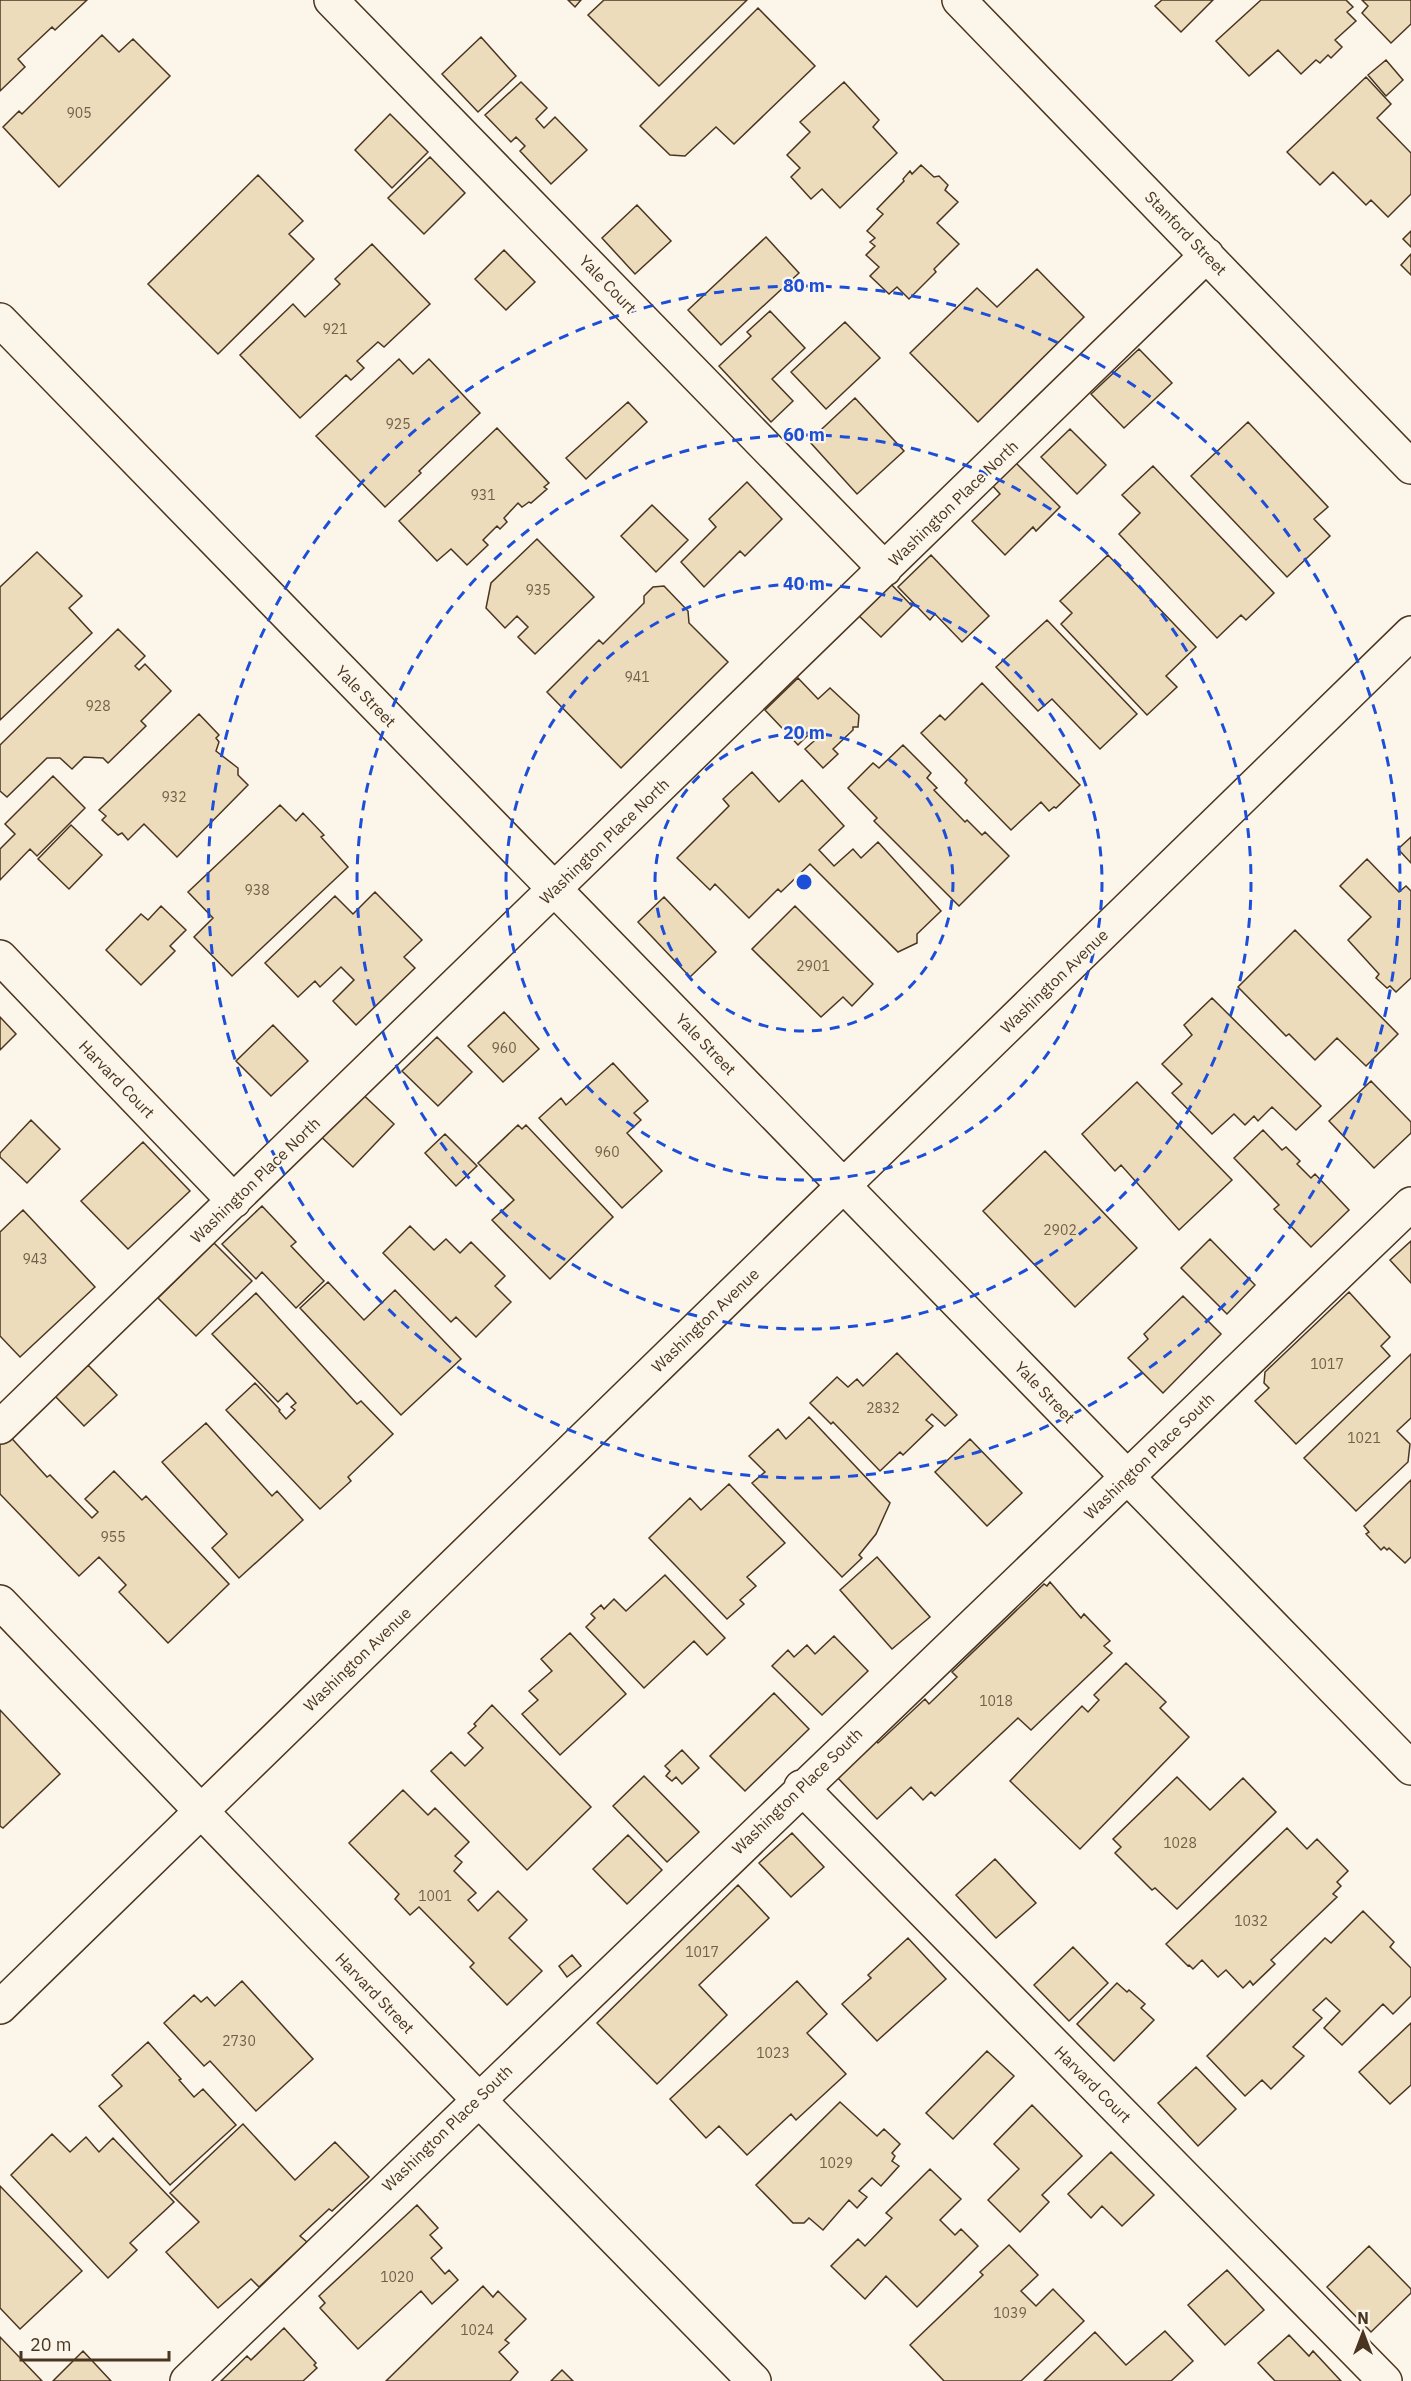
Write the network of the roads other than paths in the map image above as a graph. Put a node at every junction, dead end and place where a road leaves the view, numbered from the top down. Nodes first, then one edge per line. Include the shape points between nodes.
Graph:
1 (331, 0) edge
2 (959, 0) edge
3 (1208, 255) junction
4 (0, 320) edge
5 (1411, 467) edge
6 (885, 568) junction
7 (1411, 633) edge
8 (555, 889) junction
9 (0, 957) edge
10 (843, 1186) junction
11 (234, 1201) junction
12 (1411, 1204) edge
13 (0, 1428) edge
14 (1128, 1477) junction
15 (0, 1602) edge
16 (1411, 1768) edge
17 (801, 1787) junction
18 (201, 1812) junction
19 (0, 2007) edge
20 (478, 2099) junction
21 (187, 2381) edge
22 (754, 2381) edge
23 (1385, 2381) edge

1 - 6 street, Yale Court
2 - 3 street, Stanford Street
3 - 5 street, Stanford Street
3 - 6 street, Washington Place North
4 - 8 street, Yale Street
6 - 8 street, Washington Place North
7 - 10 street, Washington Avenue
8 - 10 street, Yale Street
8 - 11 street, Washington Place North
9 - 11 street, Harvard Court
10 - 14 street, Yale Street
10 - 18 street, Washington Avenue
11 - 13 street, Washington Place North
12 - 14 street, Washington Place South
14 - 16 street, Yale Street
14 - 17 street, Washington Place South
15 - 18 street, Harvard Street
17 - 20 street, Washington Place South
17 - 23 street, Harvard Court
18 - 19 street, Washington Avenue
18 - 20 street, Harvard Street
20 - 21 street, Washington Place South
20 - 22 street, Harvard Street

